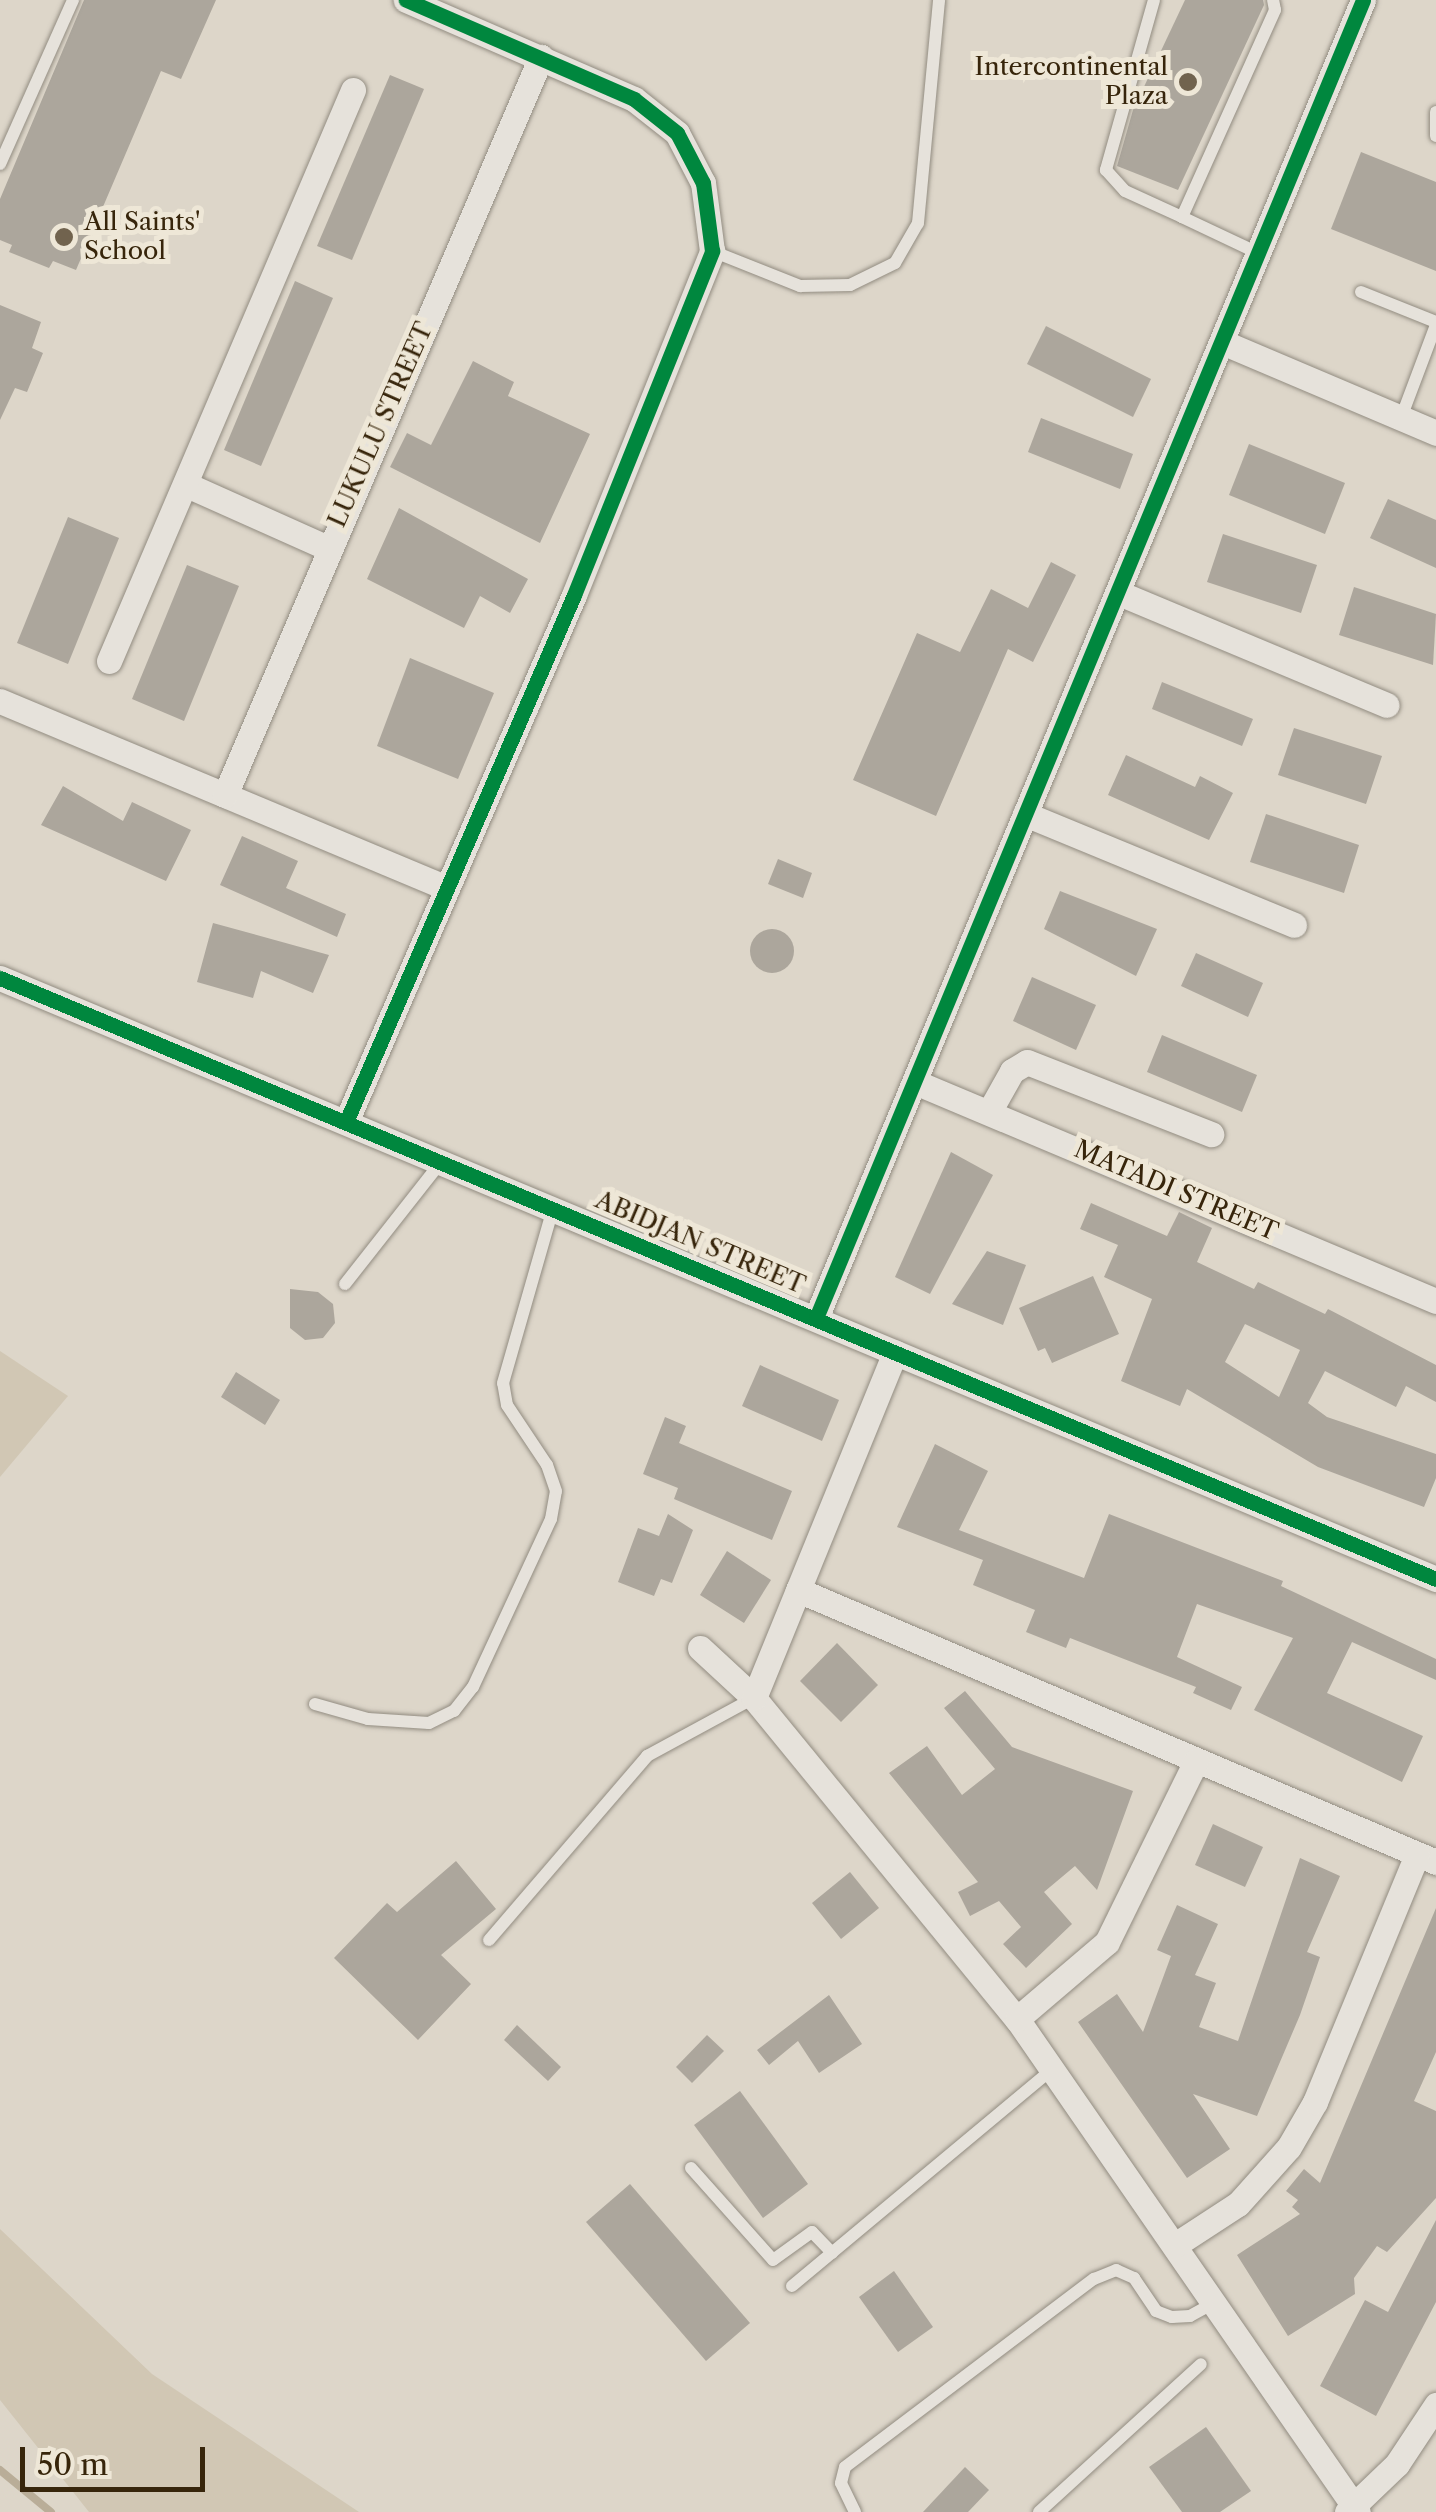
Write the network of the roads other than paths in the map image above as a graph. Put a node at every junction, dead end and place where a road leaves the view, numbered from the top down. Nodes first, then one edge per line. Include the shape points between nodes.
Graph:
1 (74, 0) edge
2 (406, 0) edge
3 (938, 0) edge
4 (1154, 0) edge
5 (1273, 0) edge
6 (1364, 0) edge
7 (541, 57) junction
8 (353, 90) dead end
9 (1436, 112) edge
10 (1436, 136) edge
11 (0, 164) edge
12 (1182, 217) junction
13 (712, 251) junction
14 (1258, 253) junction
15 (1361, 292) dead end
16 (1436, 323) edge
17 (1222, 342) junction
18 (1402, 418) junction
19 (1436, 433) edge
20 (187, 485) junction
21 (328, 548) junction
22 (1119, 593) junction
23 (108, 661) dead end
24 (0, 701) edge
25 (1388, 705) dead end
26 (224, 795) junction
27 (1025, 814) junction
28 (444, 887) junction
29 (1294, 925) dead end
30 (0, 978) edge
31 (915, 1082) junction
32 (989, 1112) junction
33 (346, 1122) junction
34 (1211, 1134) dead end
35 (441, 1162) junction
36 (553, 1209) junction
37 (345, 1284) dead end
38 (1436, 1301) edge
39 (816, 1318) junction
40 (894, 1353) junction
41 (1436, 1578) edge
42 (798, 1590) junction
43 (700, 1648) dead end
44 (754, 1698) junction
45 (315, 1704) dead end
46 (1196, 1761) junction
47 (1427, 1858) edge
48 (488, 1940) dead end
49 (1017, 2018) junction
50 (1052, 2069) junction
51 (692, 2168) dead end
52 (1175, 2245) junction
53 (832, 2252) junction
54 (792, 2286) dead end
55 (1215, 2302) junction
56 (1202, 2364) dead end
57 (1436, 2405) edge
58 (1352, 2509) edge
59 (855, 2512) edge
60 (1039, 2512) edge

1 - 11 lane
2 - 7 street
3 - 13 lane via 918,223 894,263 850,285 800,286
4 - 12 lane via 1106,170 1125,191
5 - 12 lane via 1275,10
6 - 14 street
7 - 13 street via 634,99 677,133 703,183
7 - 21 street, LUKULU STREET
8 - 20 street
9 - 10 lane
12 - 14 lane
13 - 28 street via 596,541
14 - 17 street
15 - 16 lane
16 - 18 lane
17 - 18 street
17 - 22 street
18 - 19 street
20 - 21 street
20 - 23 street
21 - 26 street, LUKULU STREET
22 - 25 street
22 - 27 street
24 - 26 street
26 - 28 street
27 - 29 street
27 - 31 street
28 - 33 street
30 - 33 street, ABIDJAN STREET
31 - 32 street, MATADI STREET
31 - 39 street
32 - 34 street via 1012,1071 1028,1062
32 - 38 street, MATADI STREET
33 - 35 street, ABIDJAN STREET
35 - 36 street, ABIDJAN STREET
35 - 37 lane
36 - 39 street, ABIDJAN STREET
36 - 45 lane via 504,1384 507,1405 547,1465 553,1505 474,1687 454,1711 429,1723 368,1719
39 - 40 street, ABIDJAN STREET
40 - 41 street, ABIDJAN STREET
40 - 42 street
42 - 44 street
42 - 46 street
43 - 44 street
44 - 48 lane via 647,1756
44 - 49 street
46 - 47 street
46 - 49 street via 1108,1942
47 - 52 street via 1289,2147 1238,2204
49 - 50 street
50 - 52 street
50 - 53 lane
51 - 53 lane via 773,2260 812,2232
52 - 55 street
53 - 54 lane
55 - 58 street
55 - 59 lane via 1172,2318 1156,2310 1134,2278 1116,2270 1094,2279 845,2466 841,2484
56 - 60 lane
57 - 58 street via 1398,2464

